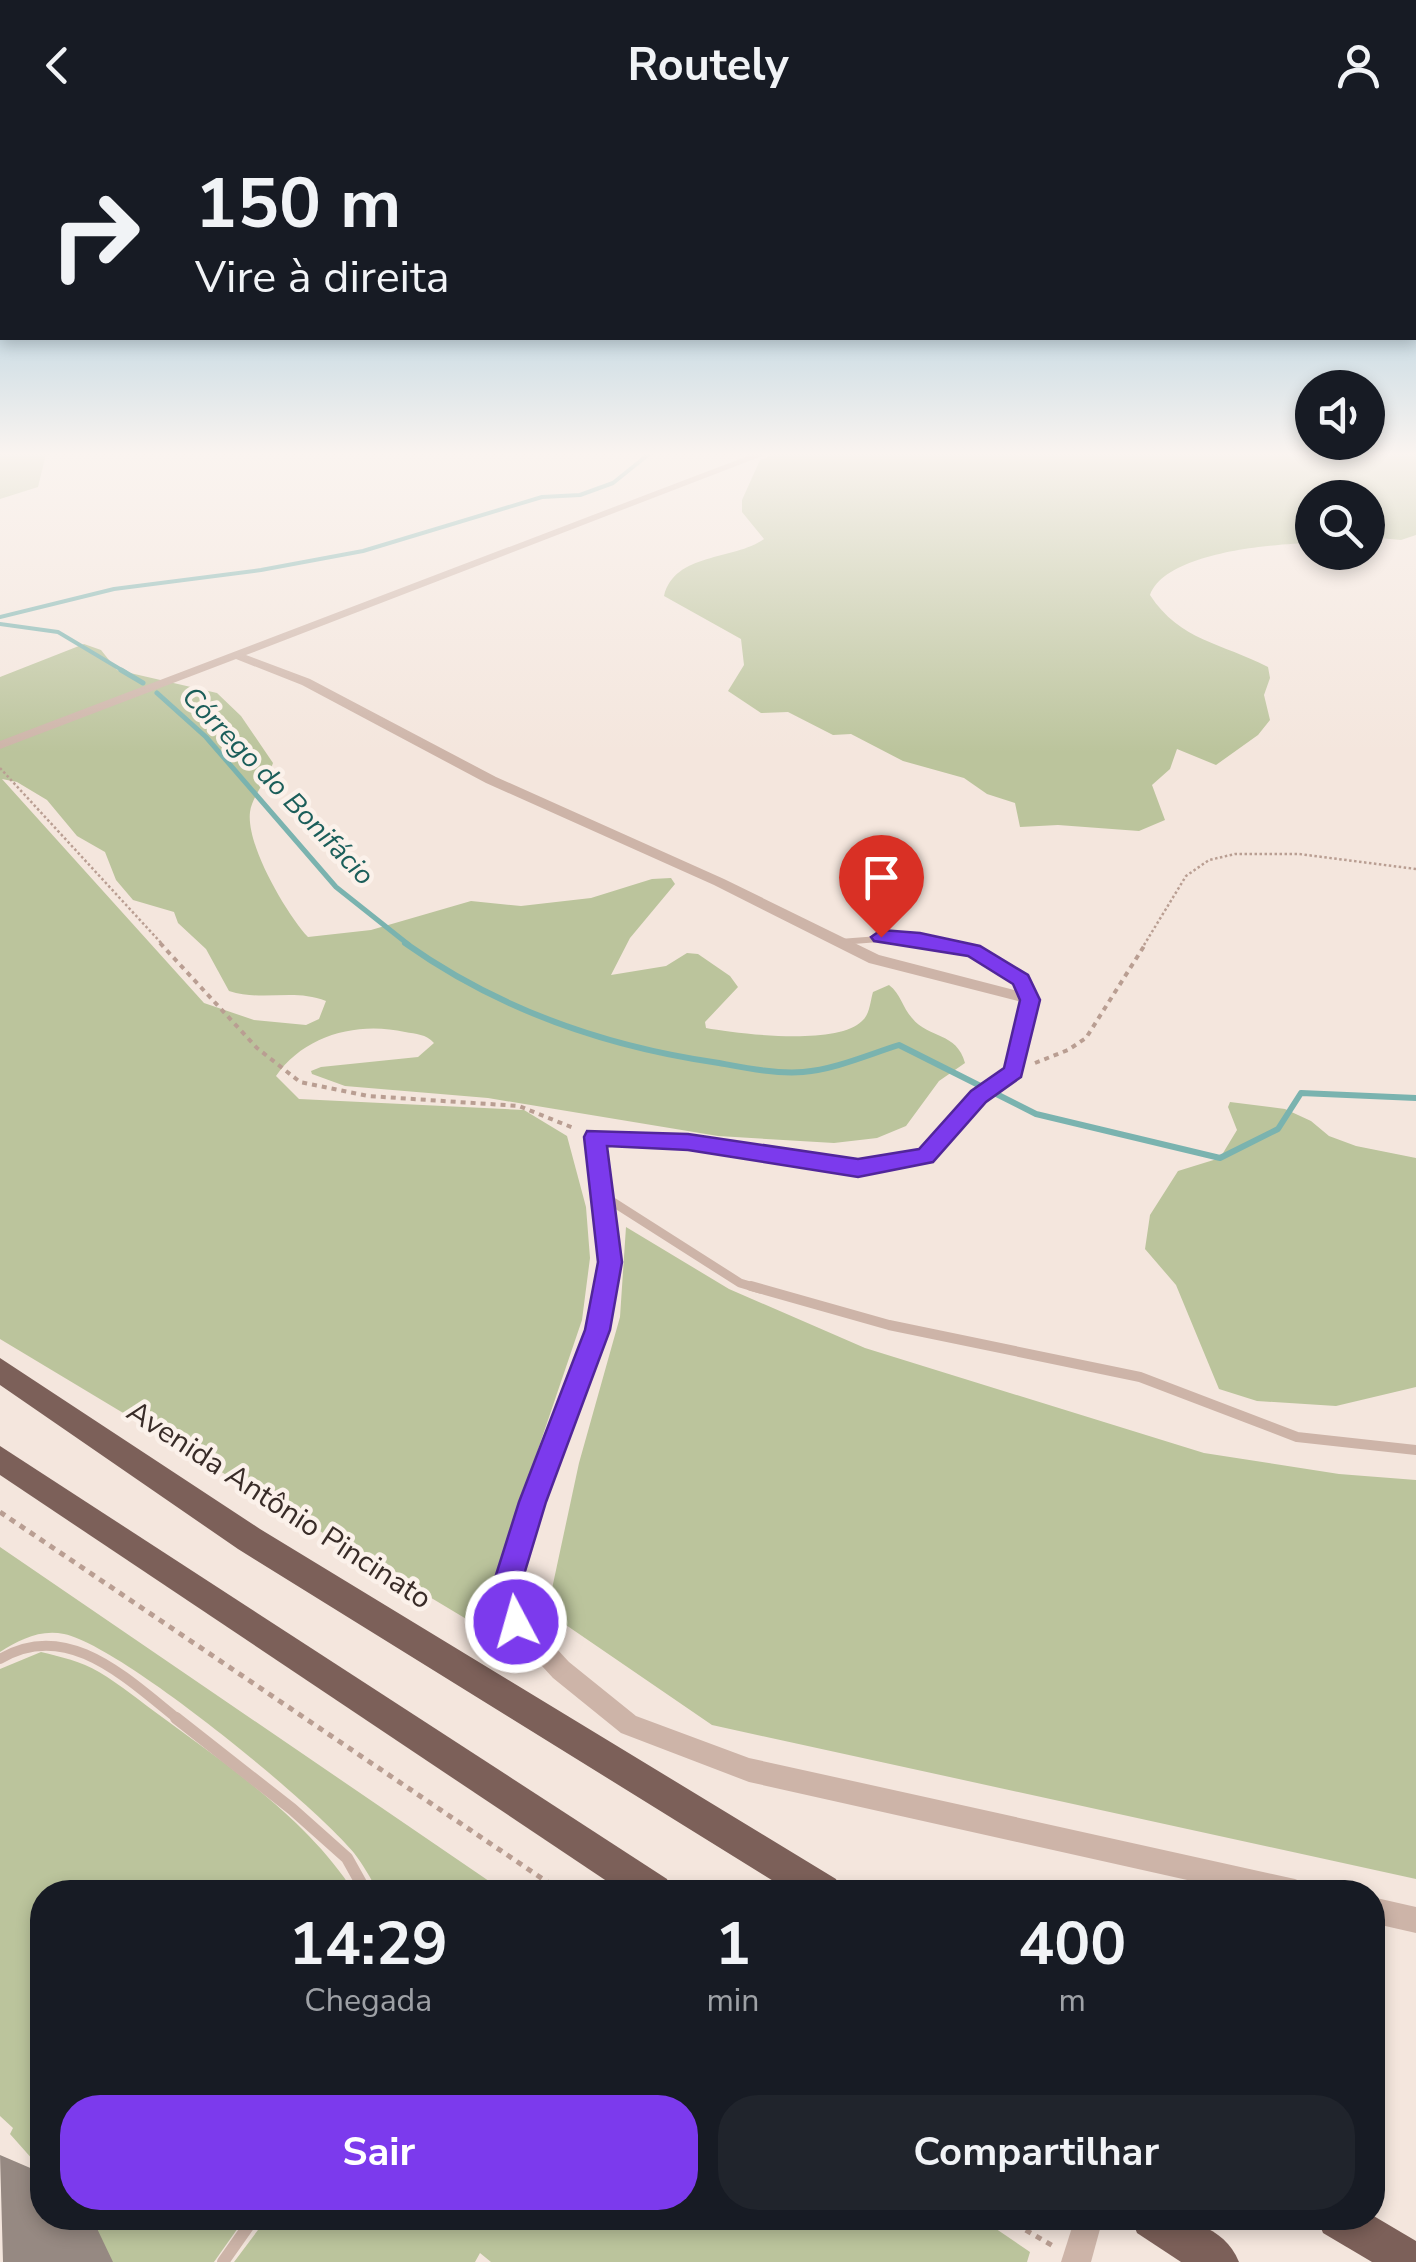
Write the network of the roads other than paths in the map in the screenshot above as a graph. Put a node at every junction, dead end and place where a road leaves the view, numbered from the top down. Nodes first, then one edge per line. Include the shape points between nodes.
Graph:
1 (502, 553) edge
2 (236, 655) junction
3 (0, 745) edge
4 (840, 942) junction
5 (1030, 1000) junction
6 (602, 1195) junction
7 (0, 1370) edge
8 (1416, 1450) edge
9 (0, 1459) edge
10 (0, 1659) edge
11 (359, 1880) edge
12 (636, 1880) edge
13 (803, 1880) edge
14 (1241, 1880) edge
15 (1385, 1913) edge
16 (1416, 1920) edge
17 (246, 2230) edge
18 (1085, 2230) edge
19 (1170, 2230) edge
20 (1358, 2230) edge
21 (1076, 2261) edge
22 (223, 2262) edge
23 (1218, 2262) edge
24 (1411, 2262) edge

1 - 2 street
2 - 3 street
2 - 4 street via 306,682 491,780
4 - 5 street via 874,959
4 - 5 lane via 900,938 974,951 1021,980
5 - 6 street via 1014,1072 978,1096 926,1156 858,1168 688,1142 595,1137
6 - 8 lane via 740,1282 890,1325 1140,1377 1298,1437
6 - 14 street via 610,1262 598,1330 509,1578 516,1622 560,1670 630,1726 749,1770
7 - 13 main road, Avenida Antônio Pincinato via 249,1539
9 - 12 main road
10 - 11 lane via 38,1642 71,1646 106,1663 292,1809 347,1858
15 - 16 street
17 - 22 lane
18 - 21 street
19 - 23 main road
20 - 24 main road

